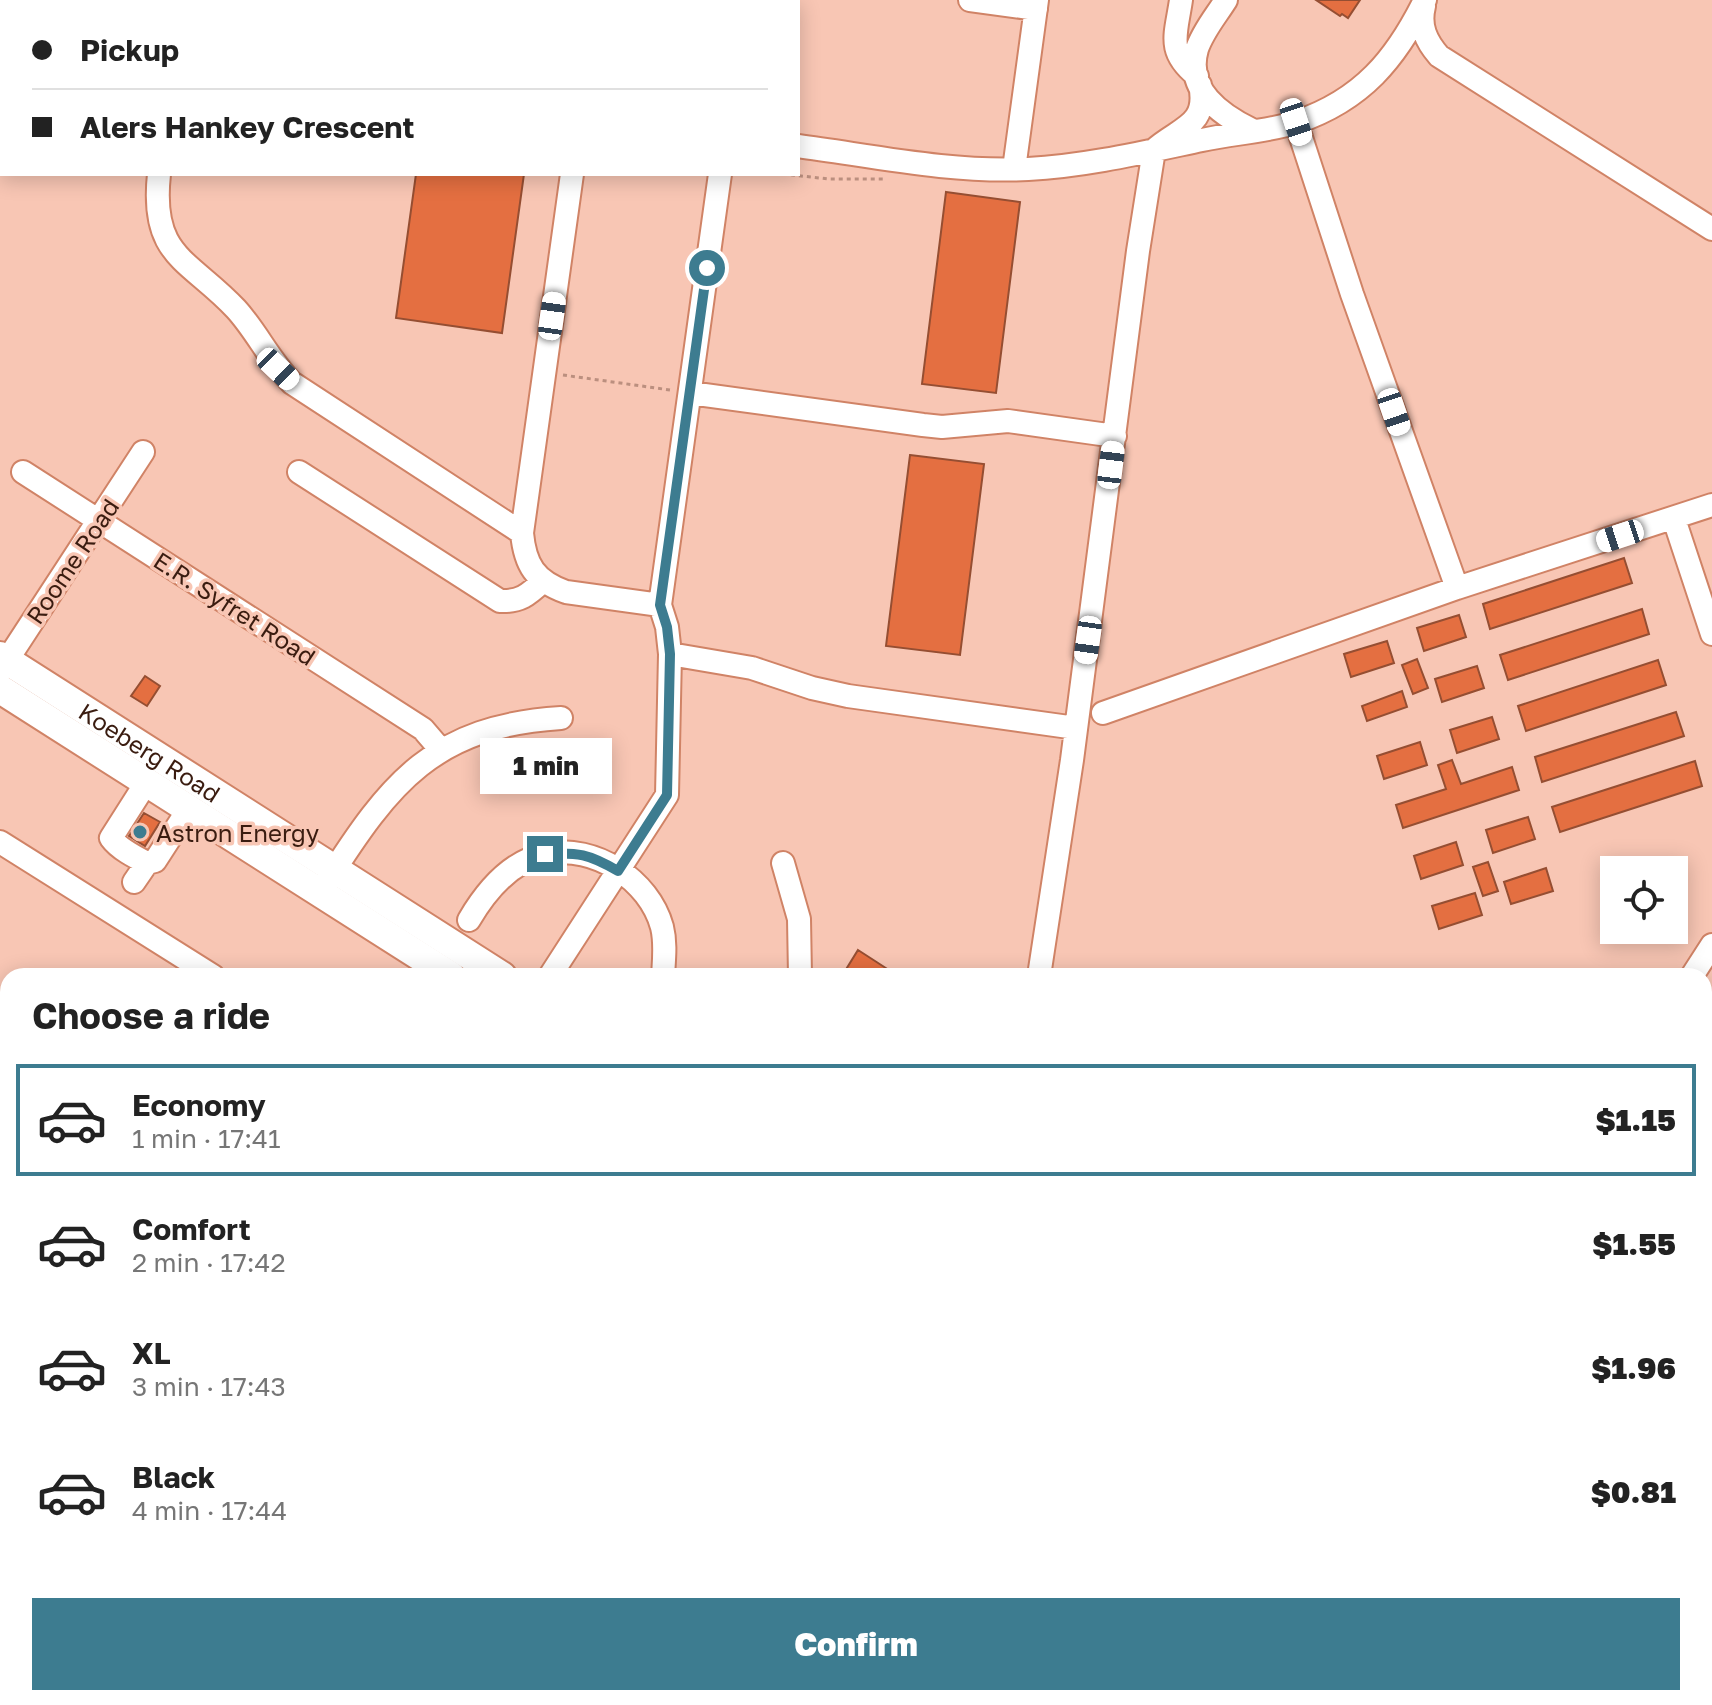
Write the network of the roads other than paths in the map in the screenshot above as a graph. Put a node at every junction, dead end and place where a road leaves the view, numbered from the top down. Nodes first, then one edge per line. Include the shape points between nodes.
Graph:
1 (970, 0) edge
2 (1181, 0) edge
3 (1226, 0) edge
4 (1425, 0) edge
5 (1036, 4) edge
6 (1439, 56) junction
7 (1382, 67) junction
8 (1198, 80) junction
9 (1296, 122) junction
10 (1252, 130) junction
11 (800, 146) edge
12 (1154, 150) junction
13 (1014, 169) junction
14 (159, 176) edge
15 (572, 176) edge
16 (720, 176) edge
17 (1712, 229) edge
18 (690, 393) junction
19 (1115, 436) junction
20 (143, 452) dead end
21 (23, 472) dead end
22 (299, 472) dead end
23 (1712, 505) edge
24 (1674, 519) junction
25 (99, 521) junction
26 (522, 533) junction
27 (542, 582) junction
28 (1457, 588) junction
29 (660, 605) junction
30 (1712, 634) edge
31 (670, 654) junction
32 (2, 662) edge
33 (0, 689) edge
34 (1103, 713) dead end
35 (561, 718) dead end
36 (1076, 728) junction
37 (441, 750) junction
38 (146, 783) junction
39 (188, 810) junction
40 (0, 842) edge
41 (147, 863) junction
42 (783, 863) dead end
43 (334, 869) junction
44 (618, 871) junction
45 (134, 882) dead end
46 (319, 894) junction
47 (469, 920) dead end
48 (200, 968) edge
49 (432, 968) edge
50 (489, 968) edge
51 (555, 968) edge
52 (664, 968) edge
53 (800, 968) edge
54 (1040, 968) edge

1 - 5 street
2 - 8 street via 1176,50
3 - 8 street via 1198,48
4 - 6 street via 1423,30
4 - 7 street via 1406,38
5 - 13 street
6 - 7 street via 1408,54
6 - 17 street
7 - 9 street via 1327,110
8 - 10 street via 1208,101
8 - 12 street via 1202,100 1195,119
9 - 10 street
9 - 28 street
10 - 12 street
11 - 13 street
12 - 13 street via 1068,166
12 - 19 street
14 - 26 street via 157,207 172,250 234,307 292,383
15 - 26 street
16 - 18 street
18 - 19 street via 942,427 1008,421
18 - 29 street
19 - 36 street
20 - 25 street, Roome Road
21 - 25 street, E.R. Syfret Road
22 - 27 street via 500,601 516,602
23 - 24 street
24 - 28 street
24 - 30 street
25 - 32 street, Roome Road
25 - 37 street, E.R. Syfret Road via 423,729
26 - 27 street via 524,551
27 - 29 street via 566,592
28 - 34 street
29 - 31 street
31 - 36 street via 752,668 848,696
31 - 44 street via 667,795
32 - 43 main road, Koeberg Road
33 - 38 main road, Koeberg Road
35 - 37 street via 490,728
36 - 54 street
37 - 43 street via 384,800
38 - 39 main road, Koeberg Road
38 - 41 street via 111,838
39 - 41 street via 155,861
39 - 46 main road, Koeberg Road
40 - 48 street
41 - 45 street
42 - 53 street via 799,919
43 - 46 street
43 - 50 main road, Koeberg Road
44 - 47 street via 594,856 545,854 500,877
44 - 51 street
44 - 52 street via 652,903 662,927
46 - 49 main road, Koeberg Road

